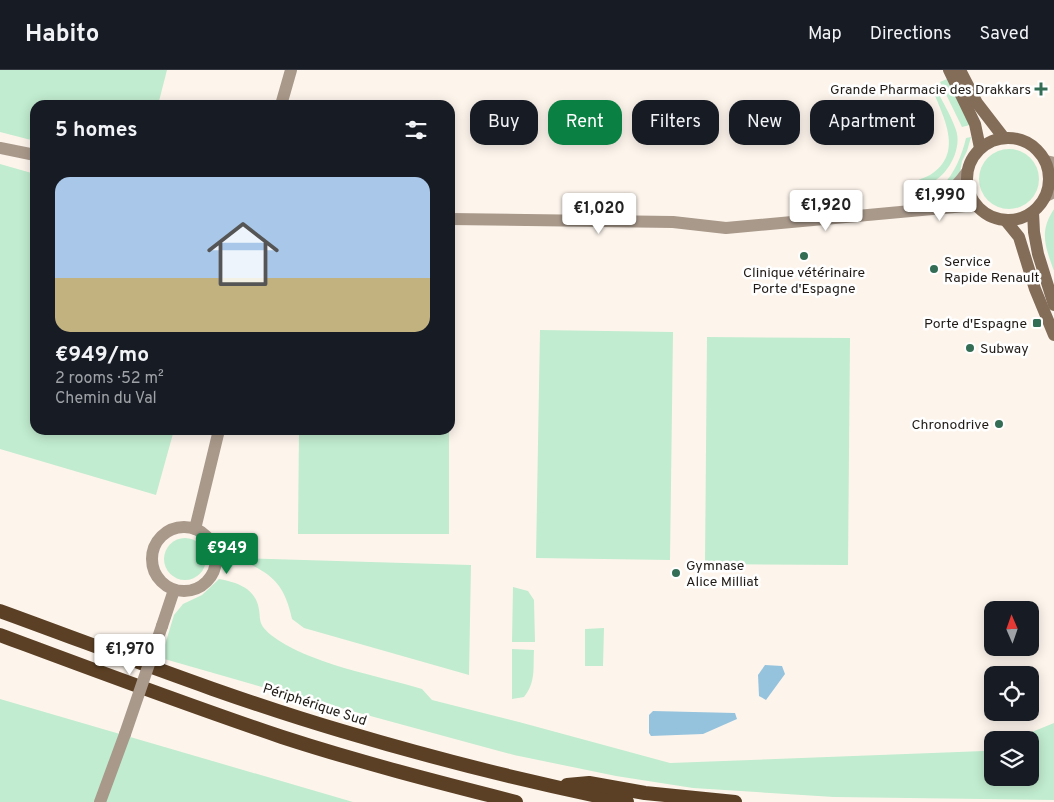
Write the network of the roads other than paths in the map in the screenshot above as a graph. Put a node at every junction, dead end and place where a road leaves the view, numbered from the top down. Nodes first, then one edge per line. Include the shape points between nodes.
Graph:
1 (292, 70) edge
2 (949, 70) edge
3 (960, 70) edge
4 (283, 100) edge
5 (1004, 138) junction
6 (0, 148) edge
7 (980, 148) junction
8 (30, 154) edge
9 (1050, 162) edge
10 (967, 172) junction
11 (1050, 194) edge
12 (976, 205) junction
13 (902, 211) junction
14 (1033, 212) junction
15 (455, 219) edge
16 (1006, 221) junction
17 (1054, 305) edge
18 (1054, 335) edge
19 (218, 435) edge
20 (196, 529) junction
21 (174, 590) junction
22 (0, 611) edge
23 (0, 635) edge
24 (549, 786) junction
25 (100, 802) edge
26 (516, 802) edge
27 (627, 802) edge
28 (735, 802) edge

1 - 4 street
2 - 7 main road via 975,124
3 - 5 main road via 977,103
5 - 7 main road
5 - 9 main road via 1029,143
6 - 8 street
7 - 10 main road
9 - 11 main road
10 - 12 main road via 970,195
10 - 13 street via 956,188 938,200
11 - 14 main road
12 - 13 street
12 - 16 main road via 984,213
13 - 15 street via 726,228 673,222
14 - 16 main road
14 - 17 main road via 1038,254
16 - 18 main road via 1018,236
19 - 20 street
20 - 21 street via 214,548 216,564 211,577 202,586 186,592
20 - 21 street via 184,527 166,533 156,545 152,557 156,576
21 - 25 street, bridge
22 - 24 highway, Périphérique Sud via 340,731
23 - 26 highway via 283,737
24 - 27 highway, Périphérique Sud
24 - 28 highway via 589,783 646,793

